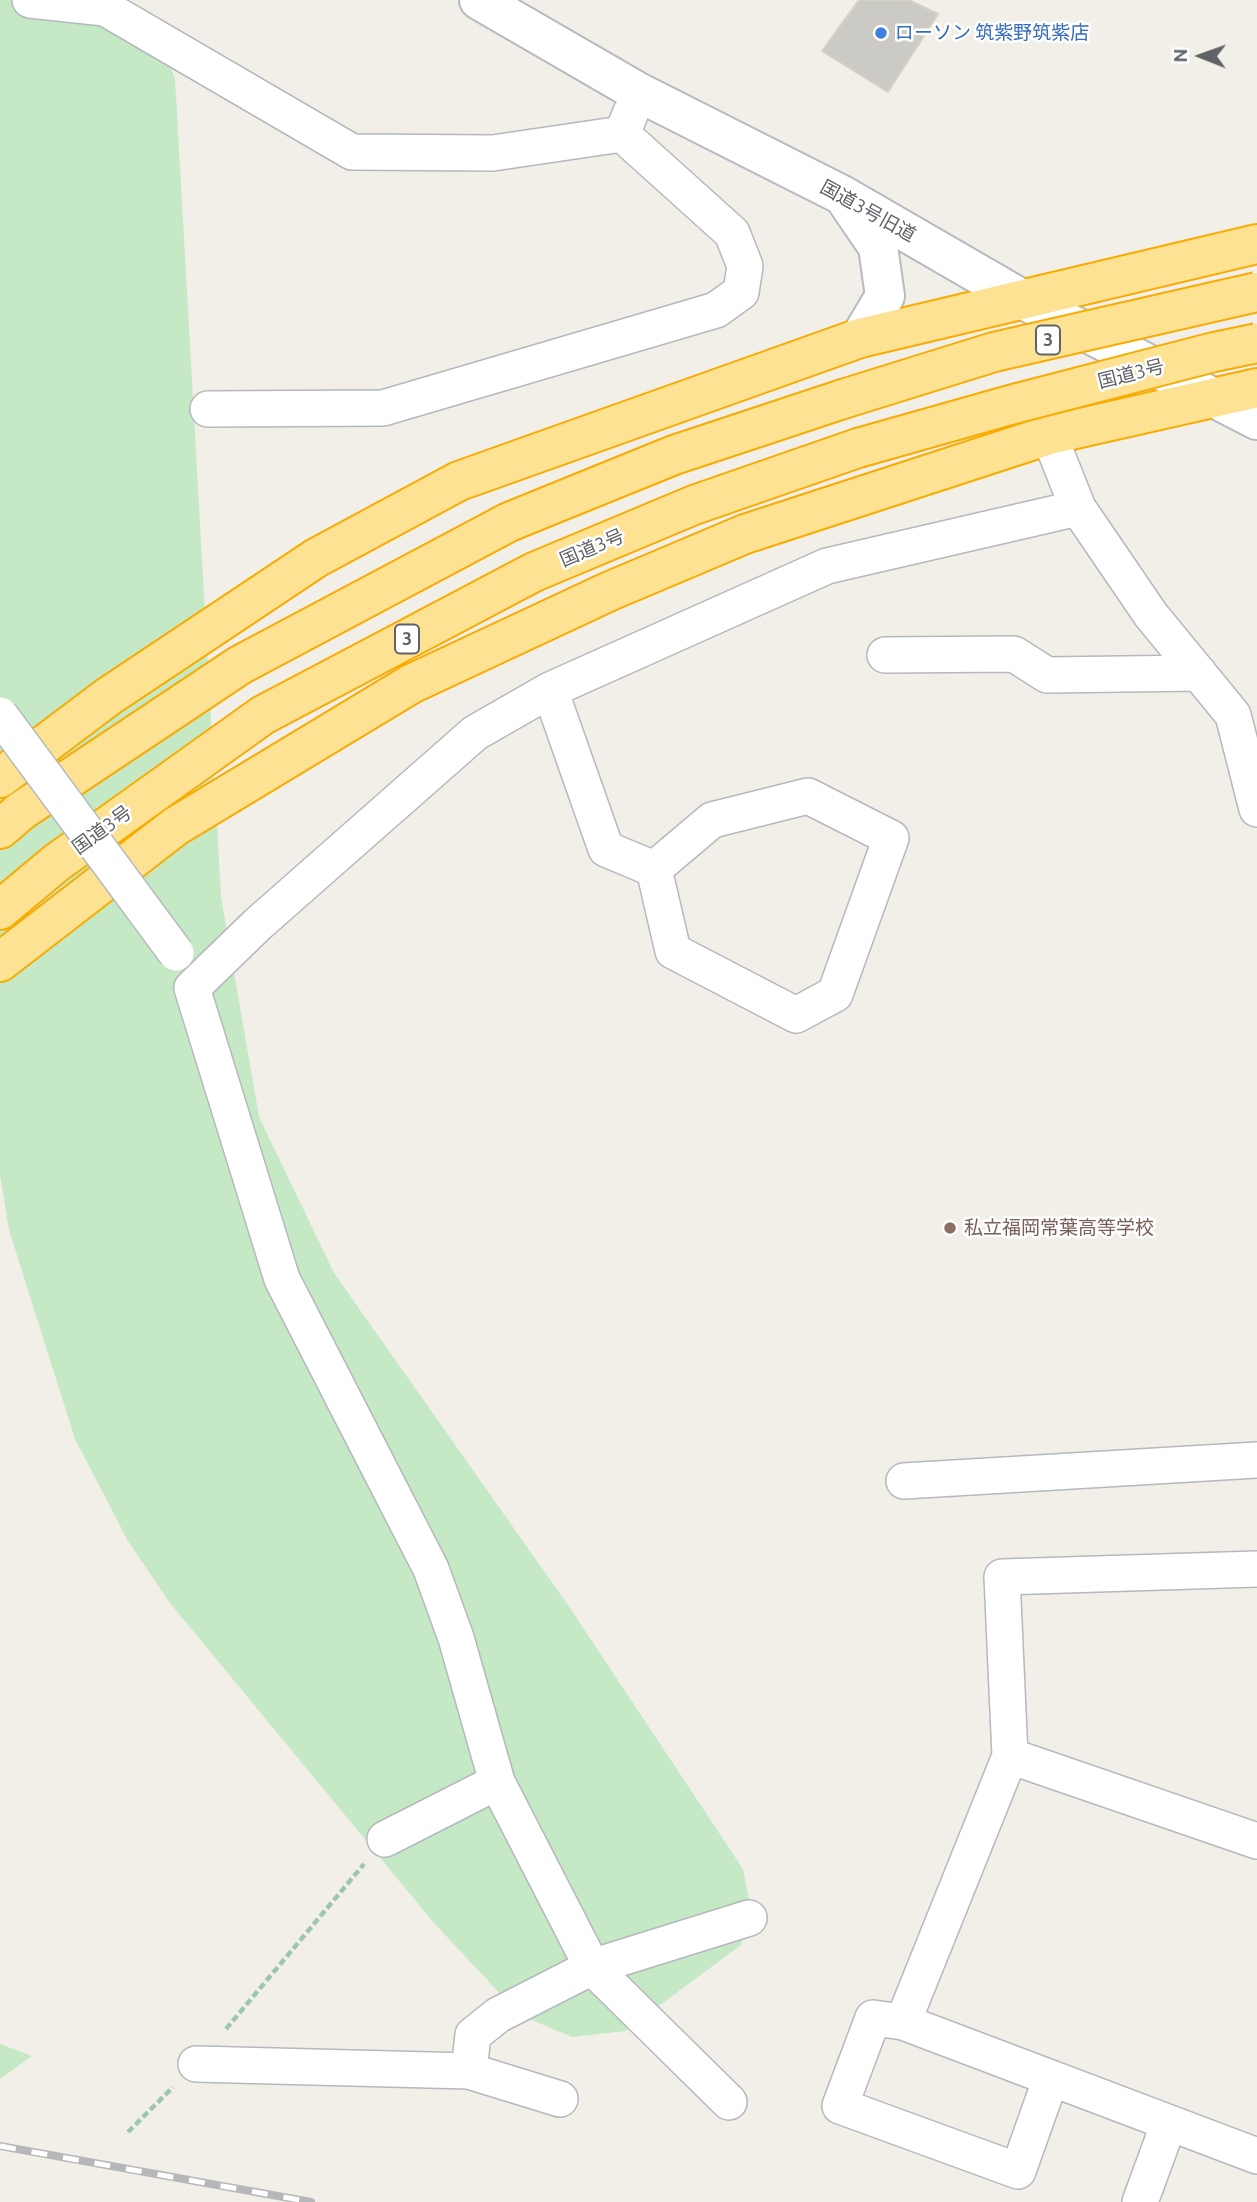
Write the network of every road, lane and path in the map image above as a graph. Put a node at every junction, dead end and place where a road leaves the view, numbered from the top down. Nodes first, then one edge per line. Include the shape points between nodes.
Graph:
1 (30, 0) edge
2 (479, 0) edge
3 (638, 92) junction
4 (622, 134) junction
5 (842, 195) junction
6 (1257, 244) edge
7 (1257, 292) edge
8 (1020, 298) junction
9 (860, 338) junction
10 (1257, 343) edge
11 (1257, 388) edge
12 (1217, 398) junction
13 (208, 409) dead end
14 (1257, 420) edge
15 (1048, 435) junction
16 (1078, 508) junction
17 (885, 655) dead end
18 (1199, 673) junction
19 (550, 690) junction
20 (0, 715) edge
21 (0, 778) edge
22 (1257, 809) edge
23 (0, 829) edge
24 (654, 869) junction
25 (0, 910) edge
26 (0, 962) edge
27 (192, 988) junction
28 (1257, 1460) edge
29 (904, 1481) dead end
30 (1257, 1569) edge
31 (1010, 1756) junction
32 (498, 1782) junction
33 (385, 1839) joint
34 (1257, 1841) edge
35 (749, 1918) dead end
36 (592, 1966) junction
37 (903, 2022) junction
38 (196, 2064) junction
39 (469, 2071) junction
40 (1051, 2078) junction
41 (560, 2099) dead end
42 (729, 2102) dead end
43 (1169, 2123) junction
44 (128, 2132) dead end
45 (1257, 2156) edge
46 (1140, 2202) edge

1 - 4 street via 104,8 352,152 493,153
2 - 3 street, 国道3号旧道
3 - 4 street
3 - 5 street, 国道3号旧道
4 - 13 street via 732,233 745,265 741,292 716,310 383,408
5 - 8 street, 国道3号旧道
5 - 9 street via 878,247 885,296
6 - 8 highway
7 - 23 highway, 3, bridge via 994,352 674,455 509,522 240,665
8 - 9 highway
8 - 12 street, 国道3号旧道
9 - 21 highway via 459,481 316,558 109,696
10 - 25 highway, 国道3号 / 3, bridge via 858,448 694,505 534,572 263,715 56,863
11 - 12 highway
12 - 14 street, 国道3号旧道
12 - 15 highway
15 - 16 street
15 - 26 highway via 745,534 411,684 176,826
16 - 18 street via 1152,615
16 - 19 street via 827,566
17 - 18 street via 1014,654 1047,675
18 - 22 street via 1233,715
19 - 24 street via 606,849
19 - 27 street via 475,733
20 - 27 street, bridge via 176,953
24 - 24 street via 712,820 807,796 891,838 835,994 796,1015 673,951
27 - 32 street via 282,1279 431,1569
28 - 29 street
30 - 31 street via 1003,1577
31 - 34 street
31 - 37 street
32 - 33 street
32 - 36 street
33 - 38 path
35 - 36 street
36 - 39 street via 498,2015 473,2035
36 - 42 street
37 - 40 street
37 - 40 street via 873,2018 840,2106 1018,2171
38 - 39 street
38 - 44 path
39 - 41 street
40 - 43 street
43 - 45 street
43 - 46 street

